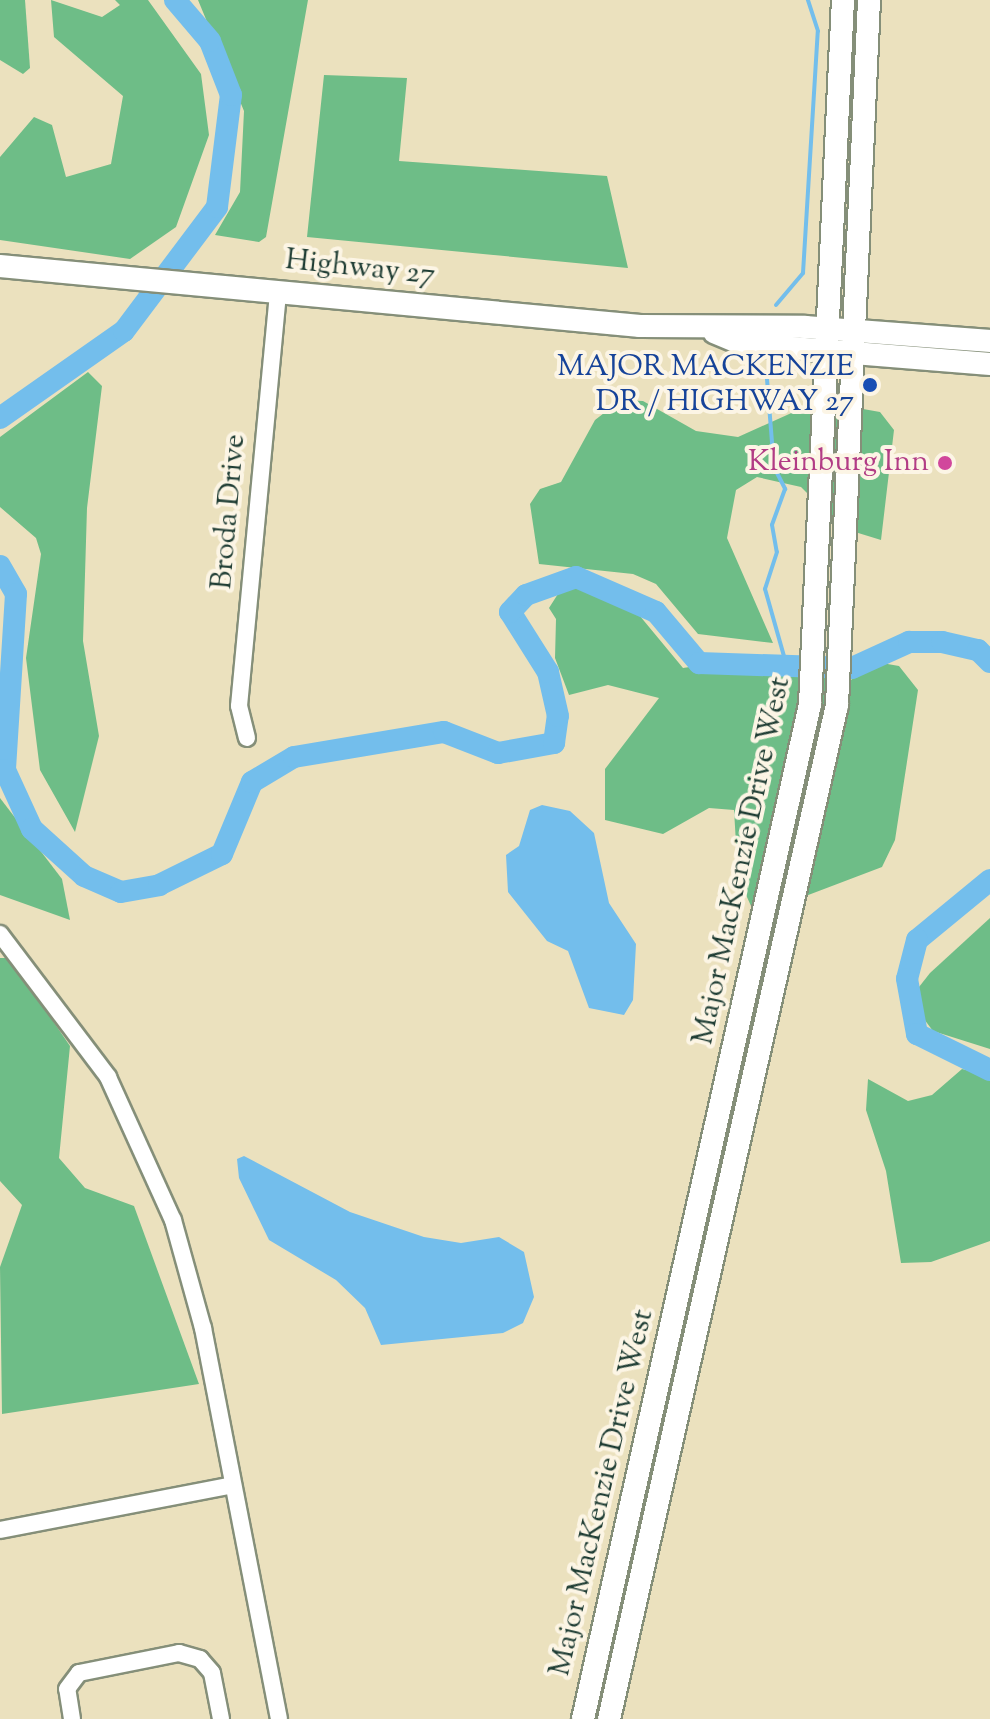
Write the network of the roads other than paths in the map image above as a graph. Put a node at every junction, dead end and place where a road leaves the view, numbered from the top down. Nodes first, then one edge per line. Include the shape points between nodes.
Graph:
1 (843, 0) edge
2 (869, 0) edge
3 (0, 266) edge
4 (278, 291) junction
5 (830, 329) junction
6 (857, 331) junction
7 (714, 332) junction
8 (990, 341) edge
9 (829, 352) junction
10 (856, 354) junction
11 (990, 364) edge
12 (247, 738) dead end
13 (0, 934) edge
14 (233, 1485) junction
15 (0, 1530) edge
16 (72, 1719) edge
17 (221, 1719) edge
18 (279, 1719) edge
19 (583, 1719) edge
20 (609, 1719) edge

1 - 5 main road, Major MacKenzie Drive West
2 - 6 main road, Major MacKenzie Drive West
3 - 4 main road, Highway 27
4 - 7 main road, Highway 27
4 - 12 street, Broda Drive via 239,706
5 - 6 main road, Highway 27
5 - 7 main road, Highway 27
5 - 9 main road, Major MacKenzie Drive West
6 - 8 main road, Highway 27
6 - 10 main road, Major MacKenzie Drive West
7 - 9 main road, Highway 27 via 742,344
9 - 10 main road, Highway 27
9 - 19 main road, Major MacKenzie Drive West via 810,704
10 - 11 main road, Highway 27
10 - 20 main road, Major MacKenzie Drive West via 837,705
13 - 14 street via 108,1077 151,1159 194,1291
14 - 15 street
14 - 18 street
16 - 17 street via 67,1689 79,1673 179,1653 208,1667

